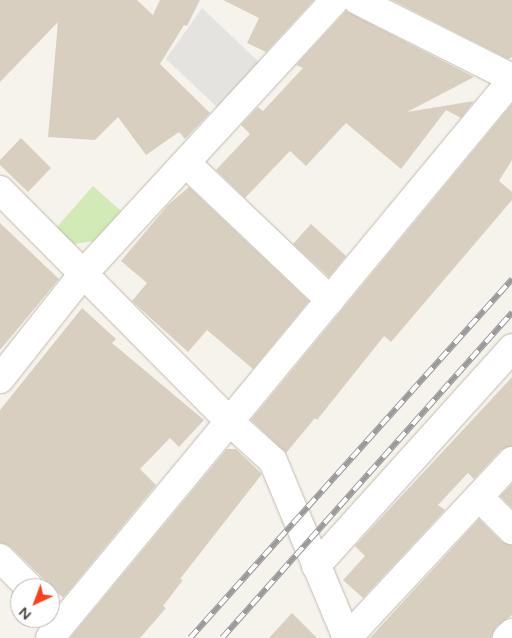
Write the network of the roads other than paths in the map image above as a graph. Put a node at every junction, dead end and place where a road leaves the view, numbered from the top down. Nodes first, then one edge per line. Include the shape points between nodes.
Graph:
1 (335, 0) edge
2 (357, 0) edge
3 (512, 79) edge
4 (186, 163) junction
5 (0, 190) edge
6 (83, 274) junction
7 (330, 300) junction
8 (512, 348) edge
9 (0, 379) edge
10 (230, 422) junction
11 (512, 461) edge
12 (479, 497) junction
13 (512, 530) edge
14 (0, 558) edge
15 (316, 566) junction
16 (20, 578) edge
17 (60, 616) edge
18 (512, 633) edge
19 (347, 638) edge
20 (507, 638) edge

1 - 4 street
2 - 3 street
3 - 7 street
4 - 6 street
4 - 7 street
5 - 6 street
6 - 9 street
6 - 10 street
7 - 10 street
8 - 15 street
10 - 15 street via 273,461
10 - 17 street
11 - 12 street
12 - 13 street
12 - 19 street
14 - 16 street
15 - 19 street
18 - 20 street

